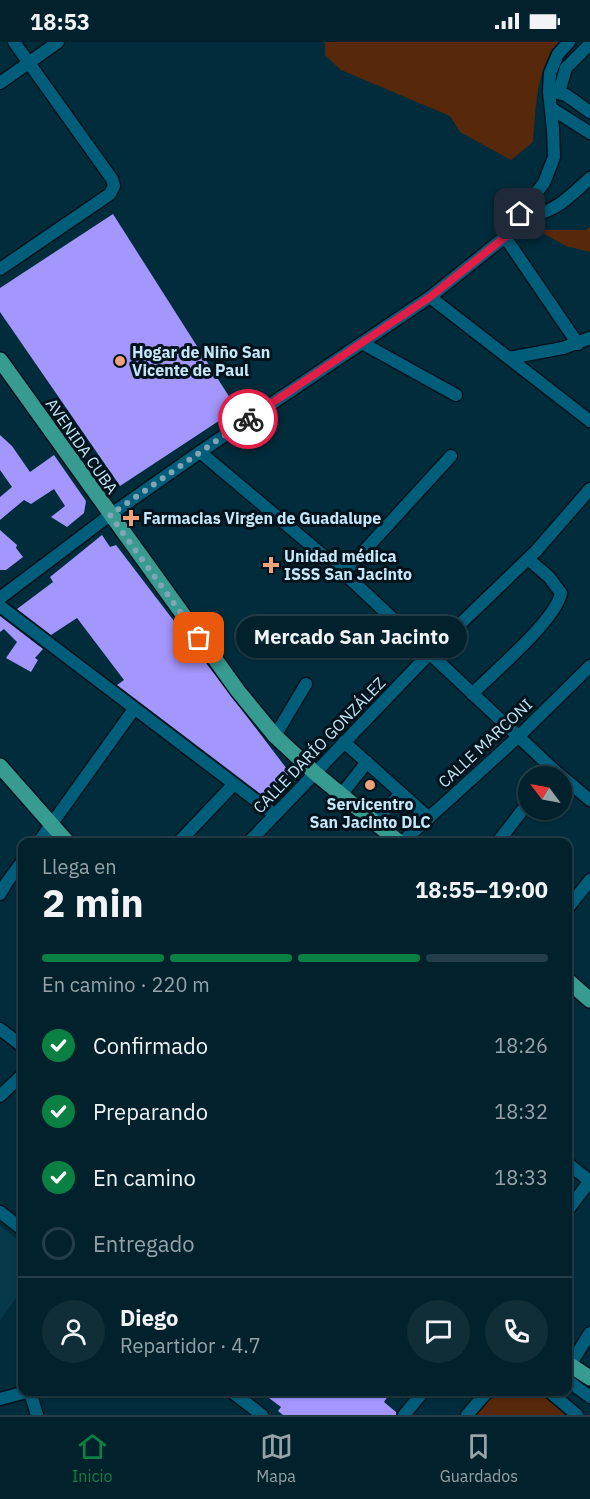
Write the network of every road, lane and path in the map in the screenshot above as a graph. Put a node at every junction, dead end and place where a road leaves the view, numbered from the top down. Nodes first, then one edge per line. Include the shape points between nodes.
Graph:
1 (14, 42) edge
2 (58, 42) edge
3 (569, 42) edge
4 (590, 44) edge
5 (29, 63) junction
6 (0, 82) edge
7 (554, 92) junction
8 (551, 108) junction
9 (590, 112) edge
10 (590, 133) edge
11 (590, 178) edge
12 (520, 214) junction
13 (505, 237) junction
14 (0, 268) edge
15 (430, 297) junction
16 (590, 338) edge
17 (362, 343) junction
18 (578, 344) junction
19 (509, 358) junction
20 (0, 360) edge
21 (456, 395) dead end
22 (590, 421) edge
23 (200, 452) junction
24 (451, 456) dead end
25 (590, 489) edge
26 (110, 515) junction
27 (528, 559) junction
28 (344, 573) junction
29 (0, 598) edge
30 (0, 606) edge
31 (429, 654) junction
32 (590, 666) edge
33 (306, 684) dead end
34 (472, 694) junction
35 (134, 709) junction
36 (275, 736) junction
37 (519, 736) junction
38 (344, 742) junction
39 (367, 762) junction
40 (0, 766) edge
41 (544, 766) edge
42 (315, 773) junction
43 (233, 785) junction
44 (572, 788) edge
45 (401, 793) junction
46 (341, 795) junction
47 (590, 800) edge
48 (274, 815) junction
49 (518, 816) edge
50 (429, 818) junction
51 (375, 822) junction
52 (52, 826) junction
53 (42, 838) edge
54 (63, 838) edge
55 (183, 838) edge
56 (253, 838) edge
57 (395, 838) edge
58 (407, 838) edge
59 (501, 838) edge
60 (18, 868) edge
61 (590, 880) edge
62 (0, 894) edge
63 (572, 903) edge
64 (572, 983) edge
65 (588, 994) edge
66 (0, 1029) edge
67 (18, 1043) edge
68 (18, 1079) edge
69 (0, 1096) edge
70 (572, 1167) edge
71 (590, 1181) edge
72 (572, 1204) edge
73 (0, 1212) edge
74 (18, 1226) edge
75 (590, 1333) edge
76 (572, 1363) edge
77 (572, 1371) edge
78 (572, 1375) edge
79 (590, 1378) edge
80 (18, 1394) edge
81 (30, 1396) edge
82 (237, 1396) edge
83 (420, 1396) edge
84 (484, 1396) edge
85 (555, 1396) edge
86 (590, 1397) edge
87 (0, 1399) edge
88 (37, 1415) edge
89 (262, 1415) edge
90 (404, 1415) edge
91 (467, 1415) edge
92 (577, 1415) edge

1 - 5 street
2 - 5 street
3 - 7 street via 558,54 550,73
4 - 7 street via 566,68
5 - 6 street
5 - 14 street via 114,186 110,194
7 - 8 street
7 - 9 street
8 - 10 street
8 - 12 street via 554,157 544,183
11 - 12 street via 551,210 531,216
12 - 13 street
13 - 15 street
13 - 18 street
15 - 17 street
15 - 19 street
16 - 18 street
17 - 21 street
17 - 23 street
18 - 19 street
19 - 22 street
20 - 26 main road, AVENIDA CUBA
23 - 26 street
23 - 28 street
24 - 28 street
25 - 27 street, CALLE DARÍO GONZÁLEZ
26 - 29 street
26 - 36 main road, AVENIDA CUBA
27 - 31 street, CALLE DARÍO GONZÁLEZ
27 - 34 street via 561,593 560,602 549,618
28 - 31 street
30 - 35 street
31 - 34 street
31 - 38 street, CALLE DARÍO GONZÁLEZ
32 - 37 street, CALLE MARCONI
33 - 36 street
34 - 37 street
35 - 43 street
35 - 52 street
36 - 42 main road, AVENIDA CUBA
37 - 41 street
37 - 50 street, CALLE MARCONI
38 - 39 street
38 - 42 street, CALLE DARÍO GONZÁLEZ
39 - 45 street
39 - 46 street
40 - 52 main road
42 - 46 main road, AVENIDA CUBA
42 - 48 street, CALLE DARÍO GONZÁLEZ
43 - 48 street
43 - 55 street
44 - 47 street
45 - 50 street
45 - 51 street
46 - 51 main road, AVENIDA CUBA
48 - 56 street, CALLE DARÍO GONZÁLEZ
49 - 59 street
50 - 58 street, CALLE MARCONI
51 - 57 main road, AVENIDA CUBA
52 - 53 street
52 - 54 main road
60 - 62 street
61 - 63 street
64 - 65 main road
66 - 67 street
68 - 69 street
70 - 71 street
71 - 72 street
73 - 74 street
75 - 76 street
77 - 79 main road
78 - 86 street
80 - 87 street
81 - 88 street
82 - 89 street
83 - 90 street
84 - 91 street
85 - 92 street

